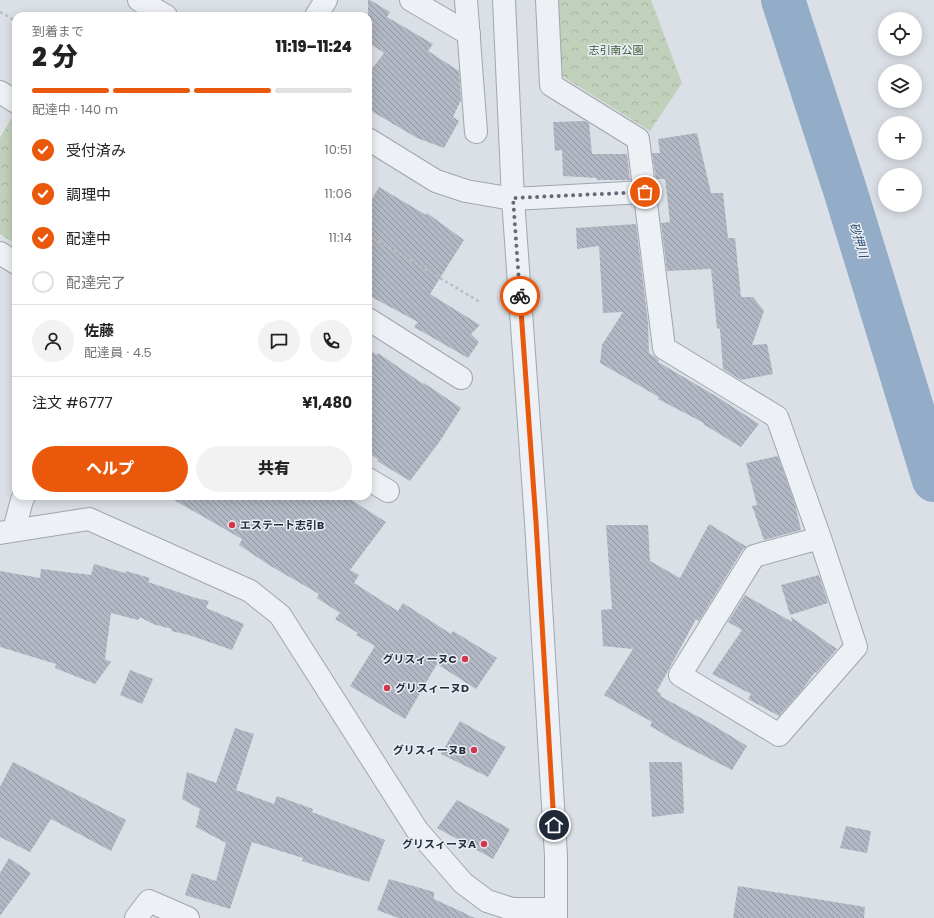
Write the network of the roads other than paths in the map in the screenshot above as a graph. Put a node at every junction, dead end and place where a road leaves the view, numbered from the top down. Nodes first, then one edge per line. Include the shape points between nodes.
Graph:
1 (139, 0) edge
2 (326, 0) edge
3 (411, 0) edge
4 (466, 0) edge
5 (504, 0) edge
6 (546, 0) edge
7 (159, 12) edge
8 (318, 12) edge
9 (469, 34) junction
10 (0, 92) edge
11 (12, 100) edge
12 (476, 132) dead end
13 (372, 141) edge
14 (645, 192) junction
15 (513, 198) junction
16 (0, 253) edge
17 (12, 260) edge
18 (372, 322) edge
19 (461, 378) dead end
20 (372, 481) edge
21 (388, 491) dead end
22 (22, 500) edge
23 (7, 532) edge
24 (820, 538) junction
25 (556, 913) edge
26 (136, 918) edge
27 (188, 918) edge

1 - 7 street
2 - 8 street
3 - 9 street
4 - 9 street
5 - 15 street
6 - 14 street via 551,85 638,139
9 - 12 street
10 - 11 street
13 - 15 street via 436,181 466,191
14 - 15 street
14 - 24 street via 664,348 777,417
15 - 25 street via 539,569 556,856
16 - 17 street
18 - 19 street
20 - 21 street
22 - 23 street
23 - 25 street via 89,519 250,591 280,615 417,830 463,883 487,901 512,909
24 - 24 street via 754,556 680,675 779,735 856,647
26 - 27 street via 149,901

